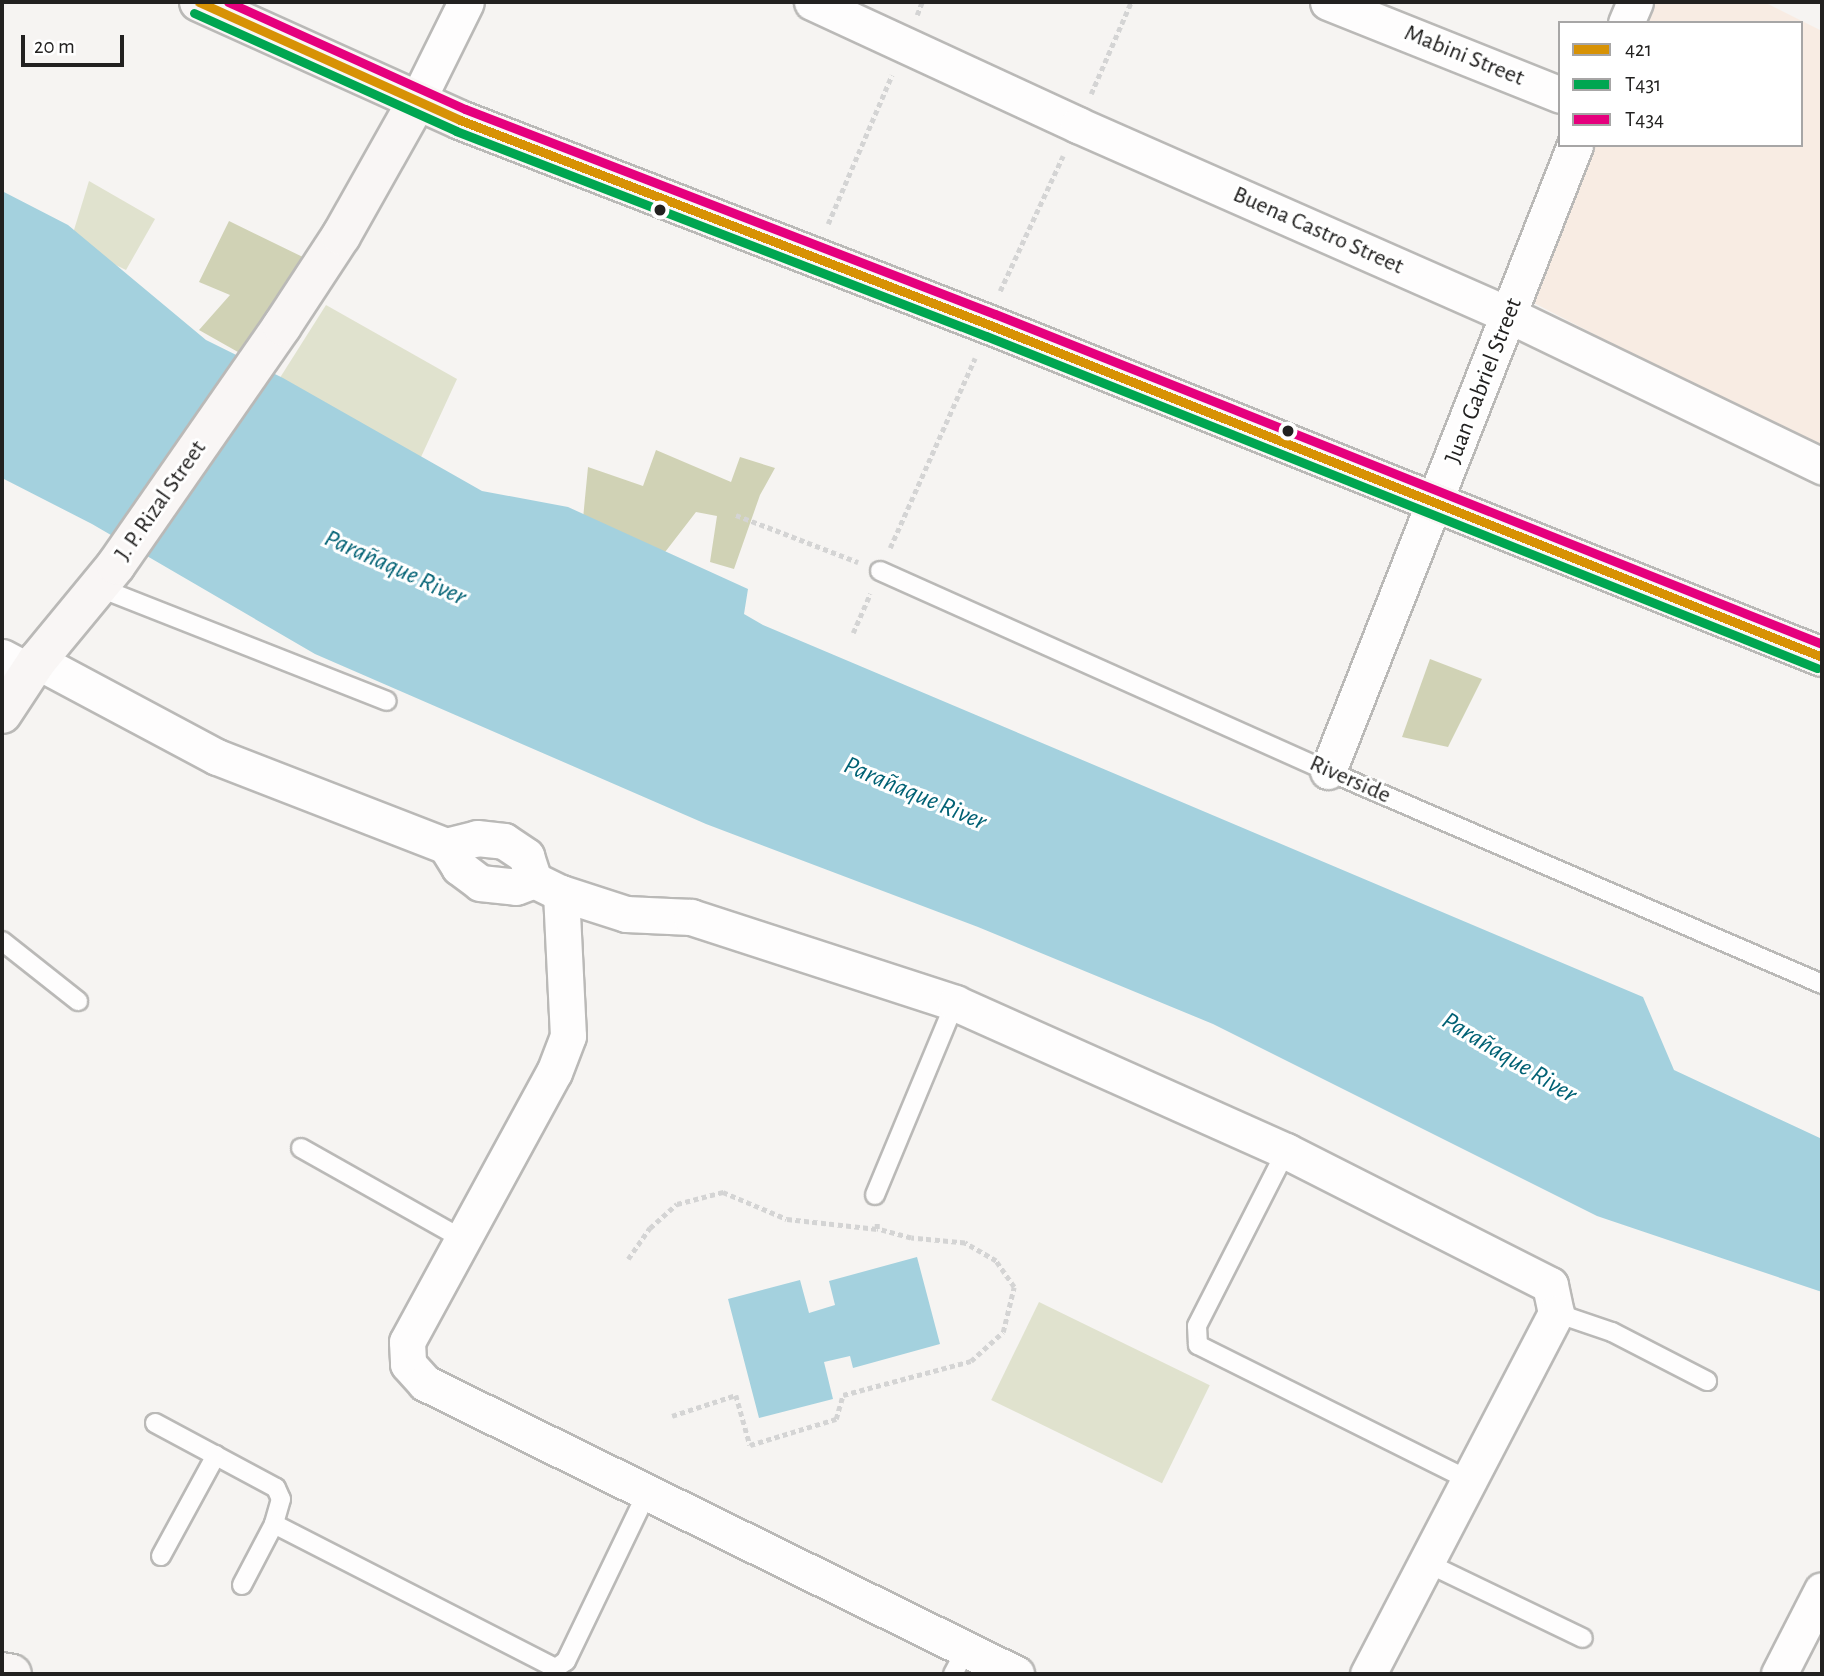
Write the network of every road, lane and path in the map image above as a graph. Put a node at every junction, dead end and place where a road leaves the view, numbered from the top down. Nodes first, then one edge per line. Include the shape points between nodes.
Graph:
1 (199, 2) edge
2 (466, 2) edge
3 (812, 2) edge
4 (922, 2) edge
5 (1131, 2) edge
6 (1328, 2) edge
7 (1635, 2) edge
8 (1627, 21) edge
9 (905, 45) junction
10 (1558, 94) edge
11 (417, 101) junction
12 (1077, 125) junction
13 (1574, 147) edge
14 (812, 256) junction
15 (1509, 315) junction
16 (990, 325) junction
17 (1822, 466) edge
18 (1436, 504) junction
19 (880, 571) junction
20 (108, 577) junction
21 (853, 633) dead end
22 (1822, 657) edge
23 (23, 663) edge
24 (387, 701) dead end
25 (2, 714) edge
26 (1328, 771) junction
27 (446, 846) junction
28 (547, 886) junction
29 (2, 941) edge
30 (1822, 984) edge
31 (78, 1002) dead end
32 (955, 1003) junction
33 (301, 1148) dead end
34 (1286, 1151) junction
35 (875, 1195) joint
36 (877, 1229) junction
37 (461, 1238) junction
38 (628, 1259) dead end
39 (1556, 1313) junction
40 (1707, 1381) dead end
41 (672, 1416) dead end
42 (155, 1423) dead end
43 (216, 1455) junction
44 (1469, 1480) junction
45 (648, 1493) junction
46 (274, 1524) junction
47 (161, 1556) dead end
48 (1425, 1562) junction
49 (242, 1585) dead end
50 (1822, 1590) edge
51 (1583, 1638) dead end
52 (960, 1662) edge
53 (2, 1672) edge
54 (12, 1674) edge
55 (1016, 1674) edge
56 (1368, 1674) edge
57 (1780, 1674) edge

1 - 11 main road
2 - 11 street
3 - 9 street, Buena Castro Street
4 - 9 path
5 - 12 path
6 - 10 street, Mabini Street
7 - 8 street
9 - 12 street, Buena Castro Street
9 - 14 path
11 - 14 main road
11 - 20 main road, J. P. Rizal Street via 347,225 282,326
12 - 15 street, Buena Castro Street
12 - 16 path via 996,301
13 - 15 street, Juan Gabriel Street
14 - 16 main road
15 - 17 street, Buena Castro Street
15 - 18 street, Juan Gabriel Street
16 - 18 main road
16 - 19 path
18 - 22 main road
18 - 26 street, Juan Gabriel Street
19 - 21 path
19 - 26 lane, Riverside
20 - 23 main road, J. P. Rizal Street
20 - 24 lane
23 - 25 main road, J. P. Rizal Street
23 - 27 street via 217,757
26 - 30 lane, Riverside
27 - 28 street via 459,867 480,883
27 - 28 street via 477,838 503,841 526,856
28 - 32 street via 626,914 691,917
28 - 37 street via 568,1036 554,1072
29 - 31 lane
32 - 34 street
32 - 35 lane
33 - 37 lane
34 - 39 street via 1550,1285
34 - 44 lane via 1197,1326 1198,1345
35 - 36 path
36 - 38 path via 787,1219 723,1192 677,1204 650,1228
36 - 41 path via 911,1238 965,1242 996,1261 1014,1287 1003,1332 971,1361 843,1395 836,1419 750,1445 736,1395
37 - 45 street via 407,1342 408,1364 425,1383
39 - 40 lane via 1612,1332
39 - 44 street
42 - 43 lane
43 - 46 lane via 276,1488 281,1499
43 - 47 lane
44 - 48 street
45 - 46 lane via 566,1661 556,1668
45 - 52 street
46 - 49 lane
48 - 51 lane
48 - 56 street
50 - 57 street
52 - 55 street
53 - 54 main road

